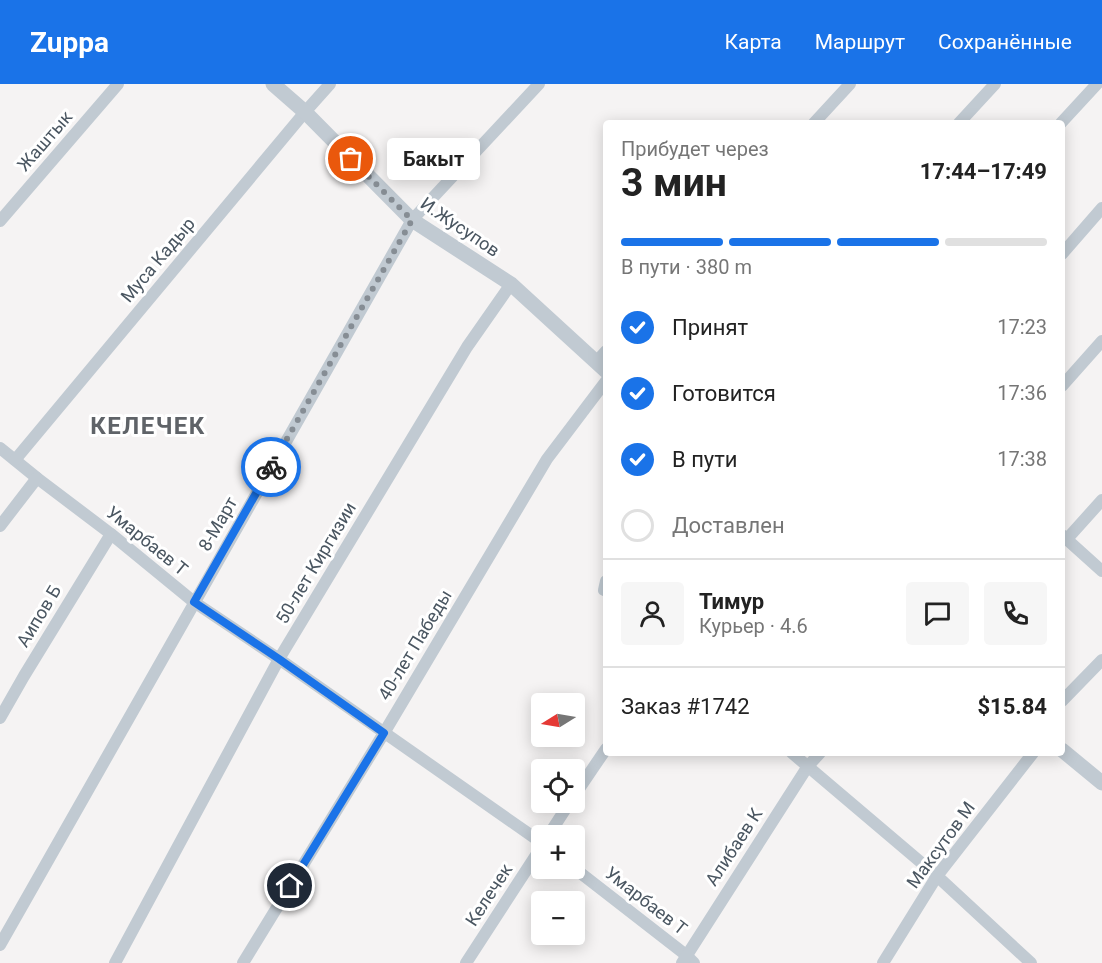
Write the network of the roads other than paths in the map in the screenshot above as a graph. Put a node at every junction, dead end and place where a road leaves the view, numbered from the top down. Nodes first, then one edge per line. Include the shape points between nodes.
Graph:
1 (118, 84) edge
2 (273, 84) edge
3 (330, 84) edge
4 (539, 84) edge
5 (850, 84) edge
6 (995, 84) edge
7 (1097, 84) edge
8 (305, 112) junction
9 (817, 120) edge
10 (962, 120) edge
11 (1064, 120) edge
12 (1102, 208) edge
13 (412, 220) junction
14 (0, 221) edge
15 (1065, 251) edge
16 (511, 284) junction
17 (1102, 341) edge
18 (603, 361) edge
19 (1065, 383) edge
20 (603, 385) edge
21 (0, 448) edge
22 (15, 460) junction
23 (36, 478) junction
24 (1102, 500) edge
25 (0, 526) edge
26 (111, 534) junction
27 (1065, 537) edge
28 (1102, 571) edge
29 (194, 602) junction
30 (279, 659) junction
31 (1102, 660) edge
32 (1065, 698) edge
33 (0, 718) edge
34 (384, 733) junction
35 (1065, 752) edge
36 (603, 753) edge
37 (796, 756) edge
38 (817, 756) edge
39 (1031, 756) edge
40 (808, 766) junction
41 (585, 780) edge
42 (1102, 783) edge
43 (531, 836) edge
44 (531, 861) edge
45 (937, 876) junction
46 (585, 877) edge
47 (0, 945) edge
48 (687, 960) edge
49 (115, 963) edge
50 (243, 963) edge
51 (466, 963) edge
52 (883, 963) edge
53 (1031, 963) edge

1 - 14 street, Жаштык
2 - 8 street, И.Жусупов
3 - 8 street, Муса Кадыр
4 - 13 street, 8-Март
5 - 9 street
6 - 10 street
7 - 11 street
8 - 13 street, И.Жусупов
8 - 22 street, Муса Кадыр
12 - 15 street
13 - 16 street, И.Жусупов
13 - 29 street, 8-Март
16 - 18 street, И.Жусупов
16 - 30 street, 50-лет Киргизии via 467,347
17 - 19 street
20 - 34 street, 40-лет Пабеды via 547,459
21 - 22 street, Умарбаев Т
22 - 23 street, Умарбаев Т
23 - 25 street
23 - 26 street, Умарбаев Т
24 - 27 street
26 - 29 street, Умарбаев Т
26 - 33 street, Аипов Б
27 - 28 street
29 - 30 street, Умарбаев Т
29 - 47 street, 8-Март
30 - 34 street, Умарбаев Т
30 - 49 street, 50-лет Киргизии
31 - 32 street
34 - 43 street, Умарбаев Т
34 - 50 street, 40-лет Пабеды
35 - 42 street
36 - 41 street
37 - 40 street
38 - 40 street, Алибаев К
39 - 45 street, Максутов М
40 - 45 street
40 - 48 street, Алибаев К
44 - 51 street, Келечек
45 - 52 street, Максутов М
45 - 53 street
46 - 48 street, Умарбаев Т

